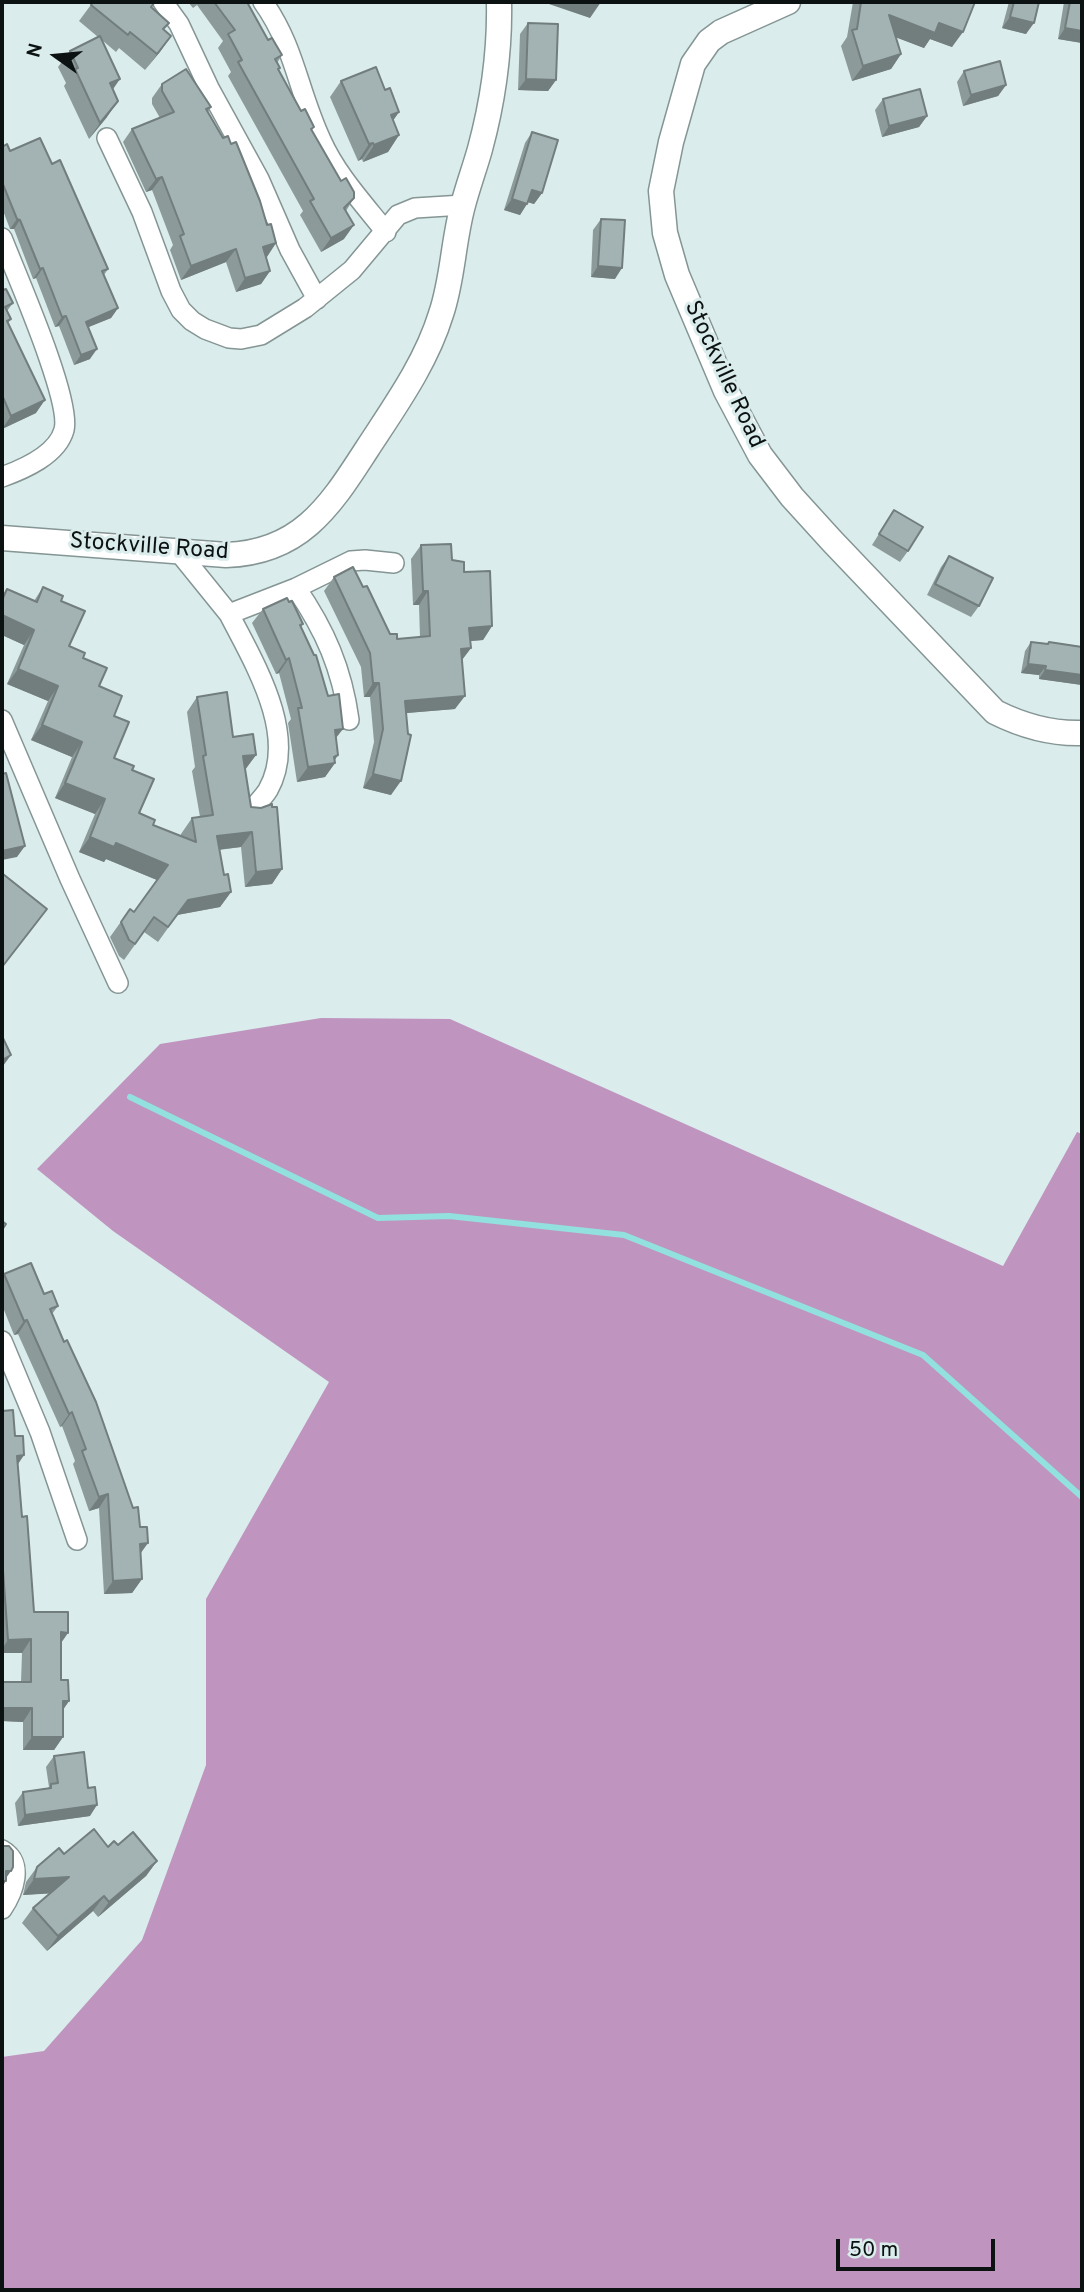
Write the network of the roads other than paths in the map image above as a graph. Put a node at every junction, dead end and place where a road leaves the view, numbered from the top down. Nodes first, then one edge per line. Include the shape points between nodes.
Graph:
1 (163, 2) edge
2 (263, 2) edge
3 (499, 2) edge
4 (788, 2) edge
5 (107, 138) dead end
6 (463, 205) junction
7 (386, 232) junction
8 (2, 238) edge
9 (317, 299) junction
10 (2, 477) edge
11 (2, 538) edge
12 (178, 551) junction
13 (394, 564) dead end
14 (296, 588) junction
15 (229, 614) junction
16 (2, 720) edge
17 (349, 720) dead end
18 (1082, 733) edge
19 (251, 811) edge
20 (118, 984) dead end
21 (2, 1341) edge
22 (77, 1540) dead end
23 (2, 1850) edge
24 (2, 1909) edge

1 - 9 street via 179,24
2 - 7 street via 286,39 327,154
3 - 6 street, Stockville Road via 490,106
4 - 18 street, Stockville Road via 721,32 693,64 661,191 665,233 677,275 726,391 761,455 808,514 995,712 1041,730
5 - 9 street via 142,212 171,291 192,321 229,338 253,338
6 - 7 street via 415,208 398,215
6 - 12 street, Stockville Road via 434,334 419,366 335,496 308,525 268,548 226,555
7 - 9 street via 352,270
8 - 10 street via 50,361 65,422 62,436 51,449
11 - 12 street, Stockville Road
12 - 15 street
13 - 14 street via 351,561
14 - 15 street
14 - 17 street via 334,657 345,687
15 - 19 street via 262,680 274,718 275,768 266,792
16 - 20 street
21 - 22 street
23 - 24 street via 12,1860 14,1881

